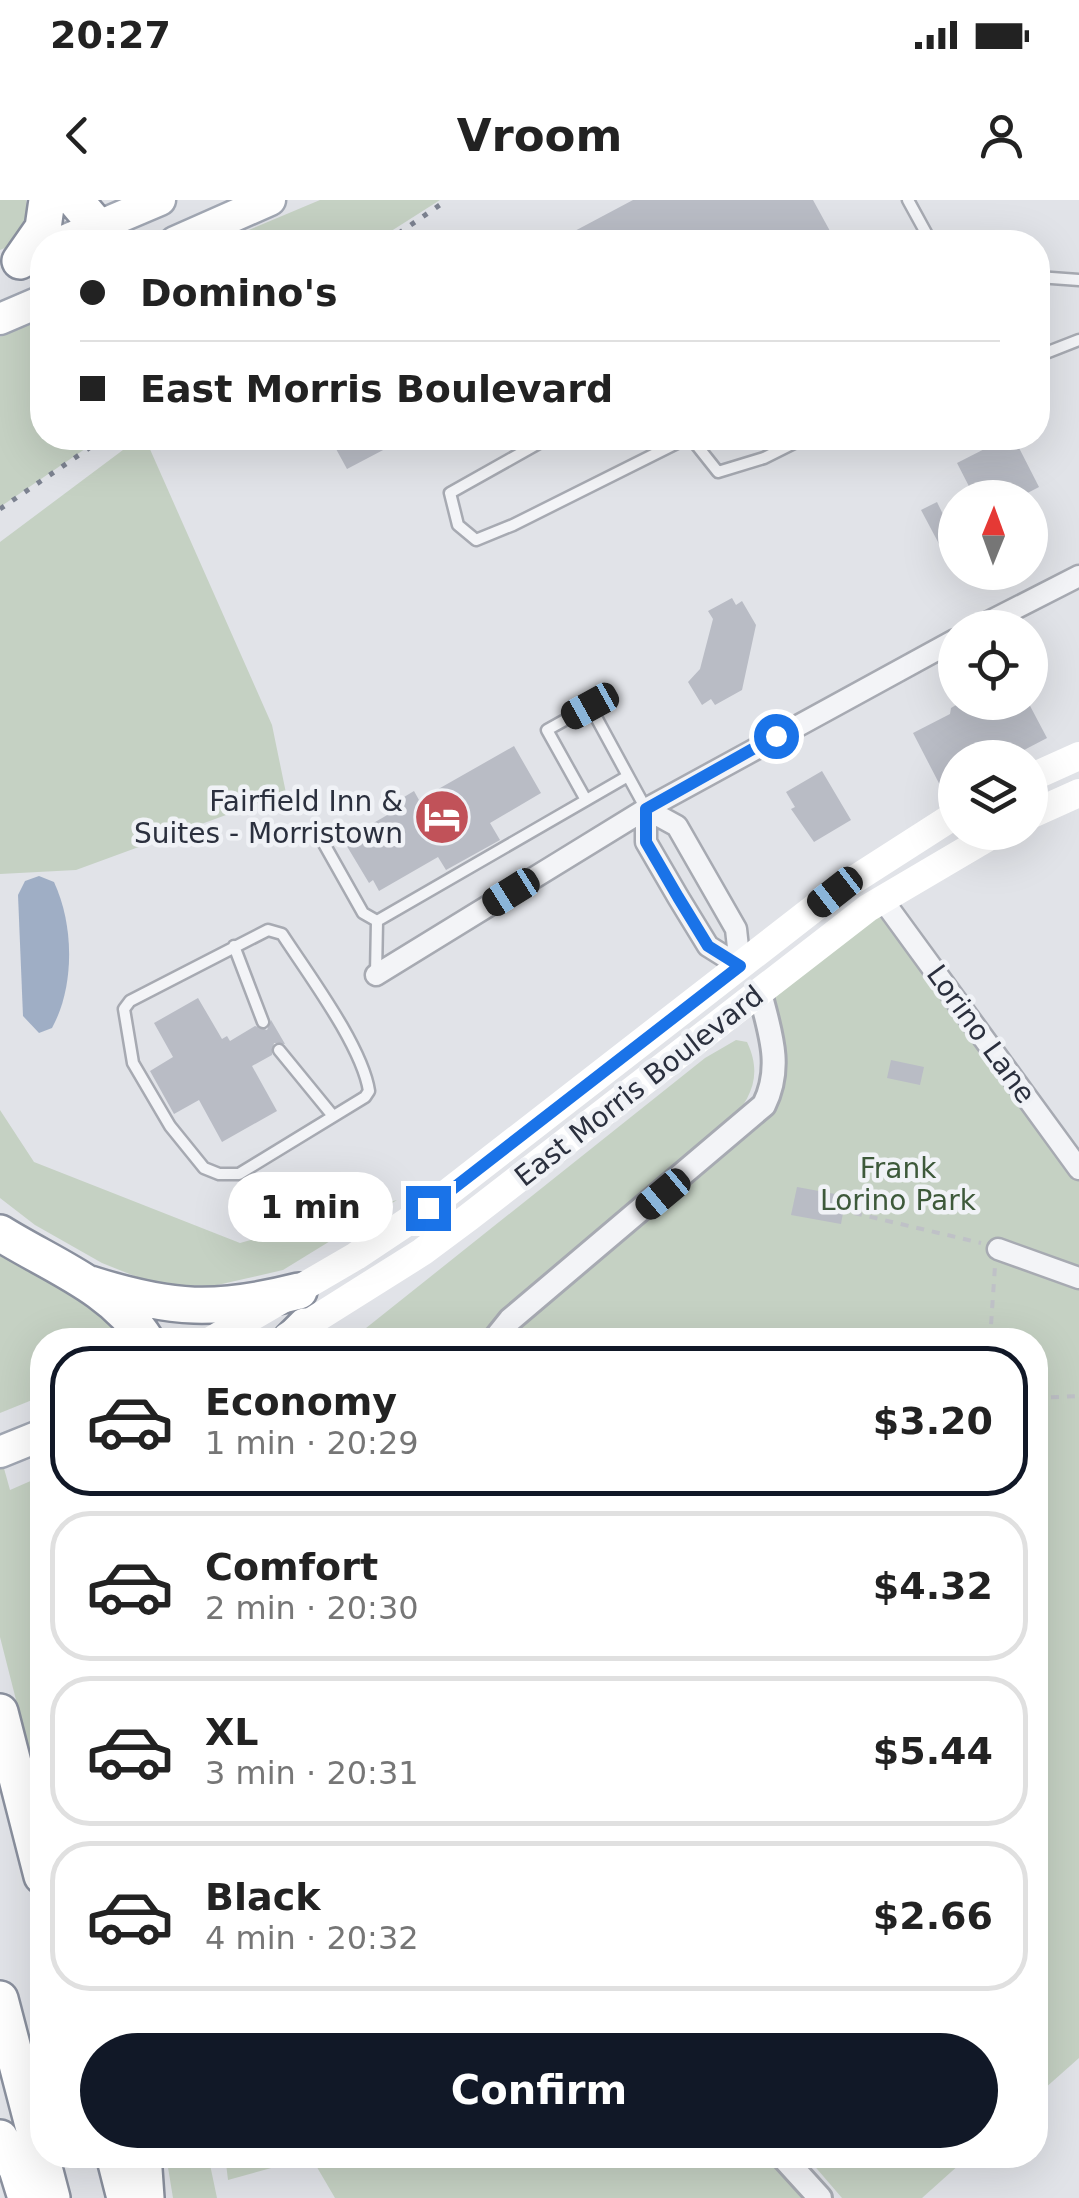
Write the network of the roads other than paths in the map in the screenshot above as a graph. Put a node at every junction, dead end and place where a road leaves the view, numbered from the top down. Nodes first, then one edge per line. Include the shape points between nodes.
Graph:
1 (47, 200) edge
2 (160, 200) edge
3 (270, 200) edge
4 (908, 200) edge
5 (94, 217) edge
6 (42, 230) edge
7 (203, 230) edge
8 (924, 230) edge
9 (1050, 278) edge
10 (1079, 280) edge
11 (30, 306) edge
12 (0, 319) edge
13 (1079, 340) edge
14 (1050, 351) edge
15 (527, 450) edge
16 (664, 450) edge
17 (699, 450) edge
18 (780, 450) edge
19 (1079, 576) edge
20 (1012, 610) edge
21 (938, 649) edge
22 (1079, 756) edge
23 (1048, 770) edge
24 (628, 776) junction
25 (1079, 792) edge
26 (586, 800) junction
27 (1048, 807) edge
28 (646, 809) junction
29 (938, 826) edge
30 (323, 842) dead end
31 (966, 850) edge
32 (707, 881) junction
33 (678, 897) junction
34 (882, 899) junction
35 (377, 921) junction
36 (234, 946) junction
37 (740, 966) junction
38 (376, 974) joint
39 (760, 993) junction
40 (263, 1022) dead end
41 (280, 1050) dead end
42 (334, 1116) junction
43 (1079, 1169) edge
44 (0, 1233) edge
45 (998, 1250) road end
46 (1079, 1278) edge
47 (90, 1284) junction
48 (299, 1291) junction
49 (137, 1328) edge
50 (233, 1328) edge
51 (302, 1328) edge
52 (504, 1328) edge
53 (30, 1440) edge
54 (0, 1452) edge
55 (0, 1712) edge
56 (30, 1829) edge
57 (0, 1999) edge
58 (30, 2114) edge
59 (0, 2138) edge
60 (44, 2168) edge
61 (118, 2168) edge
62 (144, 2168) edge
63 (793, 2168) edge
64 (26, 2198) edge
65 (52, 2198) edge
66 (126, 2198) edge
67 (146, 2198) edge
68 (820, 2198) edge

1 - 6 highway
2 - 5 main road
3 - 7 main road
4 - 8 lane
9 - 10 lane
11 - 12 main road
13 - 14 lane
15 - 16 lane via 450,493 458,525 476,540
17 - 18 lane via 718,472
19 - 20 street
21 - 28 street
22 - 23 main road
24 - 26 lane
24 - 26 lane via 590,706 547,730
24 - 28 lane
25 - 27 main road
26 - 35 lane
28 - 32 street via 677,826
28 - 33 street via 646,842
28 - 38 street
29 - 37 main road, East Morris Boulevard via 852,880
30 - 35 lane via 362,913
31 - 34 main road, East Morris Boulevard
32 - 33 street
32 - 37 street via 736,929
33 - 37 street via 708,946
34 - 39 main road, East Morris Boulevard
34 - 43 street, Lorino Lane
35 - 38 lane
36 - 40 lane
36 - 42 lane via 260,932 282,934 326,1002 369,1090
36 - 42 lane via 124,1009 133,1062 170,1126 204,1168 239,1174
37 - 39 main road
37 - 48 main road, East Morris Boulevard via 428,1208
39 - 51 main road, East Morris Boulevard via 469,1217
39 - 52 street via 776,1064 764,1105
41 - 42 lane
44 - 47 highway
45 - 46 street
47 - 48 highway via 195,1307
47 - 49 highway
48 - 50 main road, East Morris Boulevard
53 - 54 main road
55 - 56 highway
57 - 58 highway
59 - 64 highway
60 - 65 highway
61 - 66 highway
62 - 67 highway
63 - 68 street

